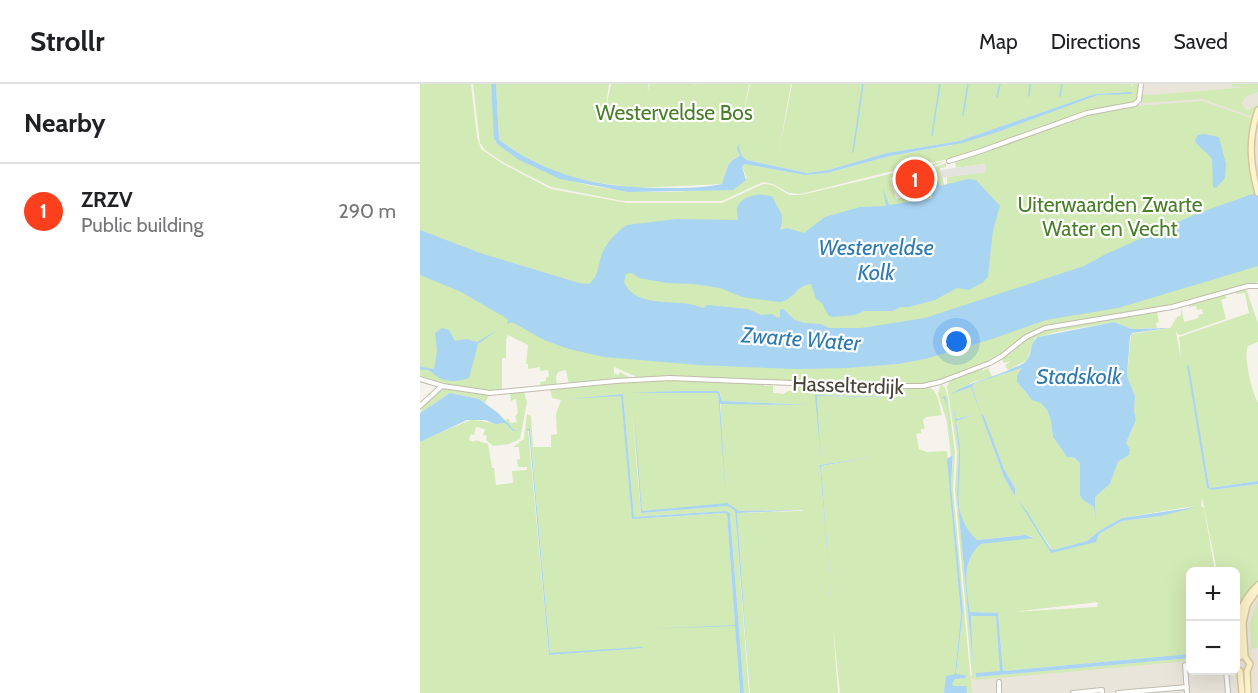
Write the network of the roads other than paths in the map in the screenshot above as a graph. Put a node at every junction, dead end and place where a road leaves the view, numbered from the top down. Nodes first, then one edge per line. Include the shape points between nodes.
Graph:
1 (1141, 84) edge
2 (1258, 110) edge
3 (949, 161) dead end
4 (1258, 193) edge
5 (1258, 286) edge
6 (420, 379) edge
7 (443, 386) junction
8 (420, 406) edge
9 (1258, 587) edge
10 (1240, 658) edge
11 (1185, 665) dead end
12 (1241, 670) edge
13 (1226, 675) edge
14 (999, 682) dead end
15 (1187, 687) junction
16 (999, 693) edge
17 (1073, 693) edge
18 (1102, 693) edge
19 (1118, 693) edge
20 (1188, 693) edge
21 (1228, 693) edge
22 (1242, 693) edge
23 (1248, 693) edge

1 - 3 street via 1137,103 1087,113
2 - 4 main road via 1250,145
5 - 7 street, Hasselterdijk via 1172,308 1045,327 990,363 923,386 670,378 496,393
6 - 7 street, Hasselterdijk
7 - 8 street
9 - 10 main road via 1247,605
10 - 12 main road via 1253,663
11 - 15 street
12 - 22 main road
12 - 23 main road
13 - 21 street
14 - 16 street
15 - 19 street
15 - 20 street
17 - 18 street

